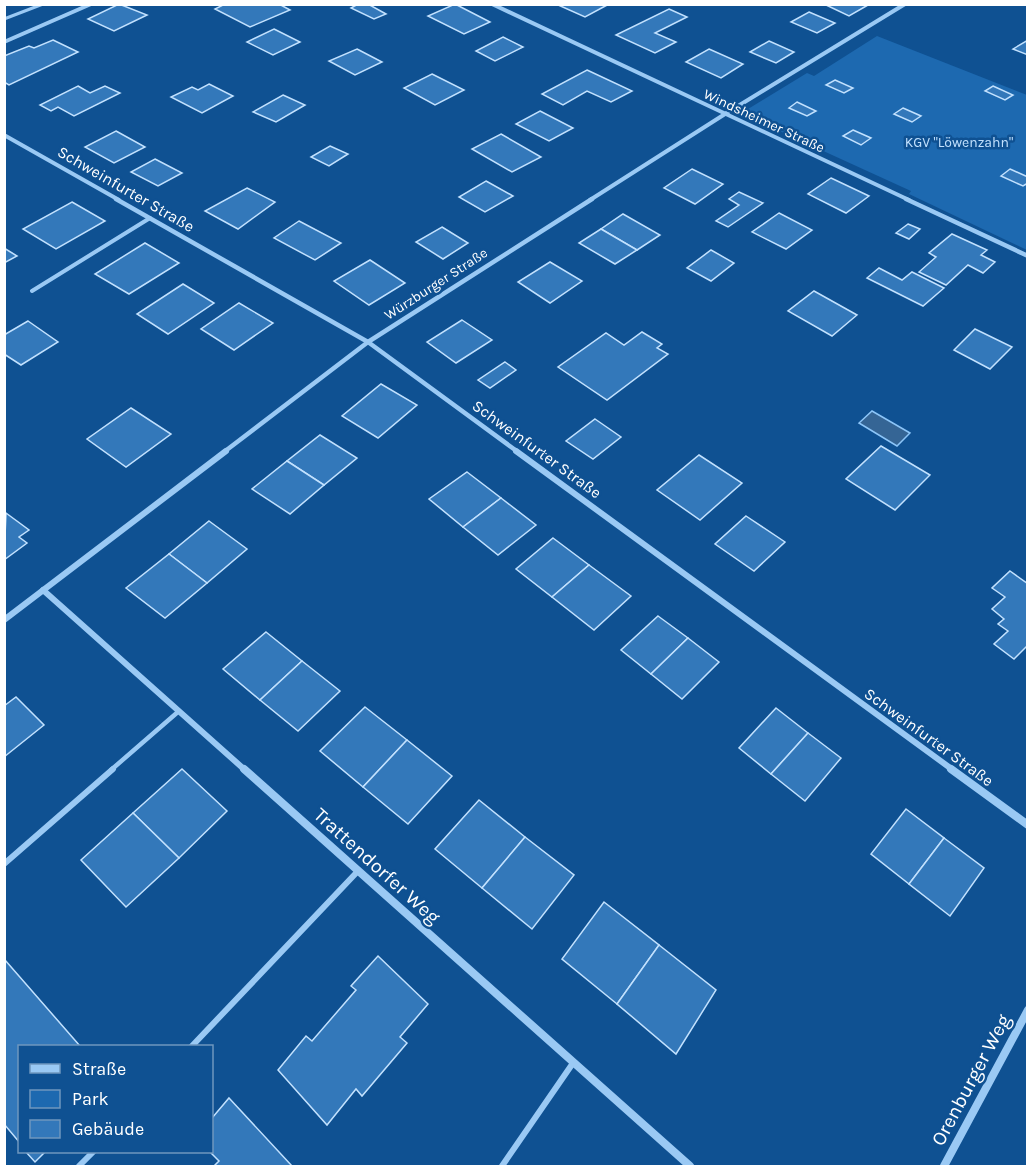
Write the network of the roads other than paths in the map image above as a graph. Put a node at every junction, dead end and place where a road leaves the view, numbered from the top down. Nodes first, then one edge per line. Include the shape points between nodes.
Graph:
1 (43, 4) edge
2 (91, 4) edge
3 (492, 4) edge
4 (905, 4) edge
5 (4, 19) edge
6 (4, 42) edge
7 (725, 114) junction
8 (4, 135) edge
9 (150, 218) junction
10 (1028, 256) edge
11 (32, 291) dead end
12 (368, 342) junction
13 (43, 590) junction
14 (4, 620) edge
15 (179, 711) junction
16 (1028, 825) edge
17 (4, 864) edge
18 (358, 871) junction
19 (1028, 1010) edge
20 (194, 1045) edge
21 (573, 1063) junction
22 (92, 1153) edge
23 (79, 1167) edge
24 (502, 1167) edge
25 (690, 1167) edge
26 (944, 1167) edge

1 - 5 lane
2 - 6 street
3 - 7 street, Windsheimer Straße
4 - 7 street, Würzburger Straße
7 - 10 street, Windsheimer Straße
7 - 12 street, Würzburger Straße
8 - 9 street, Schweinfurter Straße
9 - 11 lane
9 - 12 street, Schweinfurter Straße
12 - 13 street, Würzburger Straße
12 - 16 street, Schweinfurter Straße
13 - 14 street, Würzburger Straße
13 - 15 street, Trattendorfer Weg
15 - 17 lane
15 - 18 street, Trattendorfer Weg
18 - 20 lane
18 - 21 street, Trattendorfer Weg
19 - 26 street, Orenburger Weg
21 - 24 lane
21 - 25 street, Trattendorfer Weg
22 - 23 lane

